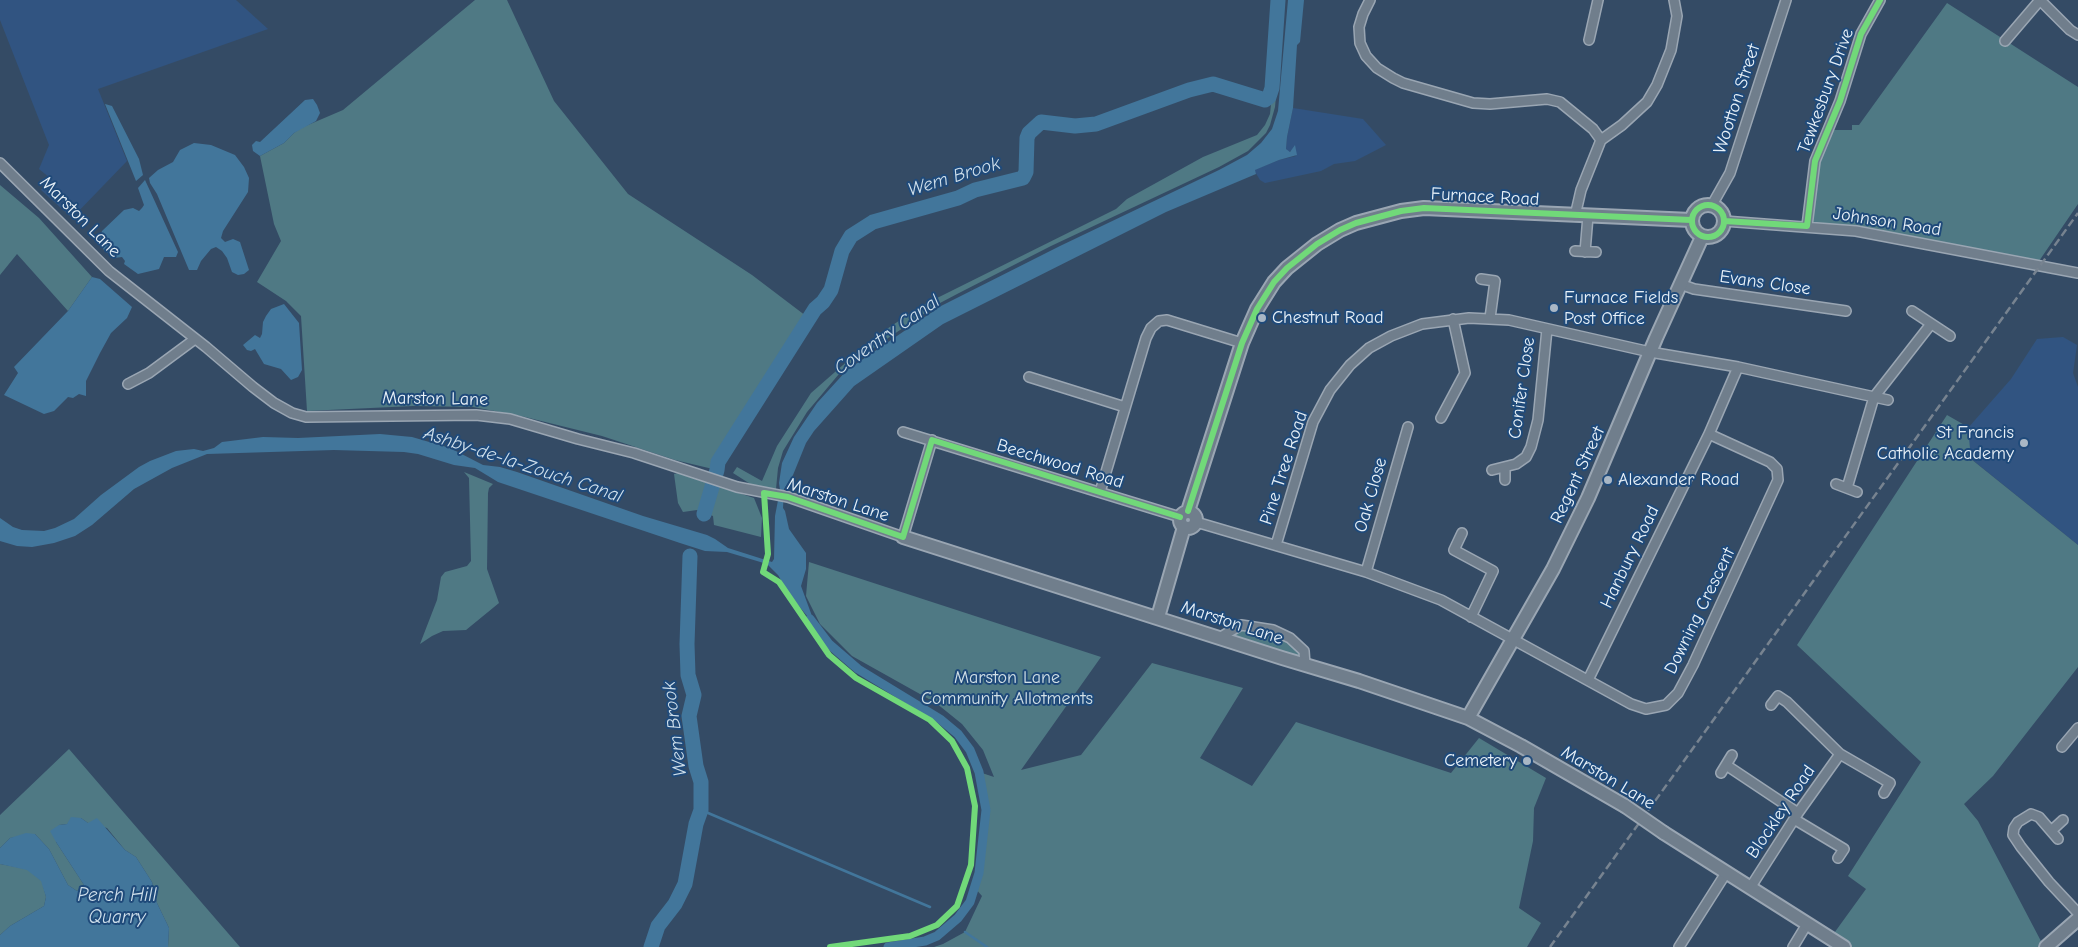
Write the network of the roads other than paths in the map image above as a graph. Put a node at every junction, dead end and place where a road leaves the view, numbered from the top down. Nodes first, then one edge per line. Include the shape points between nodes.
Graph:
1 (1370, 0) edge
2 (1598, 0) edge
3 (1674, 0) edge
4 (1786, 0) edge
5 (1880, 0) edge
6 (2040, 0) edge
7 (2078, 35) edge
8 (1588, 40) dead end
9 (2006, 41) dead end
10 (1600, 140) junction
11 (0, 163) edge
12 (1712, 205) junction
13 (1582, 216) junction
14 (1691, 220) junction
15 (1724, 221) junction
16 (1807, 226) junction
17 (1702, 237) junction
18 (1575, 251) dead end
19 (1585, 252) junction
20 (1596, 252) dead end
21 (2078, 273) edge
22 (1481, 279) dead end
23 (1680, 284) junction
24 (1846, 311) dead end
25 (1912, 312) dead end
26 (1490, 318) junction
27 (1453, 319) junction
28 (1931, 324) junction
29 (1547, 329) junction
30 (1950, 336) dead end
31 (195, 339) junction
32 (1242, 343) junction
33 (1650, 352) junction
34 (1738, 367) junction
35 (1029, 377) dead end
36 (128, 384) dead end
37 (1874, 398) junction
38 (1888, 400) dead end
39 (1125, 407) junction
40 (1441, 418) dead end
41 (1408, 427) dead end
42 (903, 432) dead end
43 (1709, 434) junction
44 (932, 440) junction
45 (1505, 467) junction
46 (1492, 470) dead end
47 (1504, 480) dead end
48 (1836, 484) dead end
49 (1848, 488) junction
50 (1100, 492) junction
51 (1857, 492) dead end
52 (1187, 519) junction
53 (1462, 533) dead end
54 (903, 536) junction
55 (1276, 545) junction
56 (1366, 572) junction
57 (1158, 617) junction
58 (1471, 617) junction
59 (1219, 638) junction
60 (1514, 640) junction
61 (1305, 665) junction
62 (1588, 680) junction
63 (1771, 705) dead end
64 (1468, 718) junction
65 (2078, 728) edge
66 (2062, 747) dead end
67 (1840, 754) junction
68 (1732, 755) dead end
69 (1884, 793) dead end
70 (1796, 816) junction
71 (2063, 820) dead end
72 (2051, 830) junction
73 (2058, 839) dead end
74 (1838, 858) dead end
75 (1726, 873) junction
76 (1750, 888) junction
77 (2077, 919) edge
78 (1807, 924) junction
79 (1679, 947) edge
80 (1793, 947) edge
81 (1844, 947) edge
82 (2046, 947) edge

1 - 10 street via 1363,14 1359,36 1366,56 1376,68 1403,83 1473,103 1547,99 1560,102 1593,129
2 - 8 street
3 - 10 street via 1677,16 1671,50 1657,84 1647,102
4 - 12 street, Wootton Street via 1730,173
5 - 16 street, Tewkesbury Drive via 1861,34 1840,101 1815,161
6 - 7 street
6 - 9 street
10 - 13 street via 1581,190
11 - 31 street, Marston Lane via 109,271
12 - 14 street via 1698,208
12 - 15 street via 1721,211
13 - 14 street, Furnace Road
13 - 19 street
13 - 32 street, Furnace Road via 1424,208 1356,223 1317,244 1287,268 1257,309
14 - 17 street via 1695,232
15 - 16 street, Johnson Road
15 - 17 street via 1719,233 1711,238
16 - 21 street, Johnson Road via 1856,231
17 - 23 street, Regent Street
18 - 19 street
19 - 20 street
22 - 26 street via 1495,281
23 - 24 street, Evans Close via 1694,289
23 - 33 street, Regent Street
25 - 28 street
26 - 27 street, Pine Tree Road
26 - 29 street, Pine Tree Road
27 - 40 street via 1465,372
27 - 55 street, Pine Tree Road via 1422,324 1391,336 1369,348 1339,378 1313,422
28 - 30 street
28 - 37 street
29 - 33 street, Pine Tree Road
29 - 45 street, Conifer Close via 1538,420 1531,447 1516,464
31 - 36 street via 149,373
31 - 54 street, Marston Lane via 274,403 306,417 476,415 510,419 634,453 720,481 788,497
32 - 39 street via 1167,320 1159,321 1146,338
32 - 52 street, Furnace Road
33 - 34 street
33 - 60 street, Regent Street via 1588,498
34 - 37 street
34 - 43 street, Hanbury Road
35 - 39 street
37 - 38 street
37 - 49 street
39 - 50 street
41 - 56 street, Oak Close
42 - 44 street, Beechwood Road
43 - 62 street, Hanbury Road
43 - 62 street, Downing Crescent via 1770,462 1777,469 1778,480 1694,665 1678,693 1666,705 1646,709
44 - 50 street, Beechwood Road
44 - 54 street
45 - 46 street, Conifer Close
45 - 47 street
48 - 49 street
49 - 51 street
50 - 52 street, Beechwood Road
52 - 55 street, Beechwood Road
52 - 57 street, Furnace Road
53 - 58 street via 1454,550 1493,571
54 - 57 street, Marston Lane
55 - 56 street, Beechwood Road
56 - 58 street, Beechwood Road via 1441,600
57 - 59 street, Marston Lane
58 - 60 street, Beechwood Road
59 - 61 street, Marston Lane
59 - 61 street, Marston Lane via 1241,624 1273,630 1290,638 1304,651
60 - 62 street, Downing Crescent
60 - 64 street, Regent Street
61 - 64 street, Marston Lane
63 - 67 street via 1778,696 1787,702
64 - 75 street, Marston Lane, bridge via 1625,806
65 - 66 street
67 - 69 street via 1890,783
67 - 70 street, Blockley Road
68 - 70 street via 1723,769
70 - 74 street via 1844,849
70 - 76 street, Blockley Road
71 - 72 street
72 - 73 street
72 - 77 street via 2039,817 2031,814 2018,822 2013,835
75 - 76 street, Marston Lane
75 - 79 street
76 - 78 street, Marston Lane
77 - 82 street
78 - 80 street
78 - 81 street, Marston Lane

